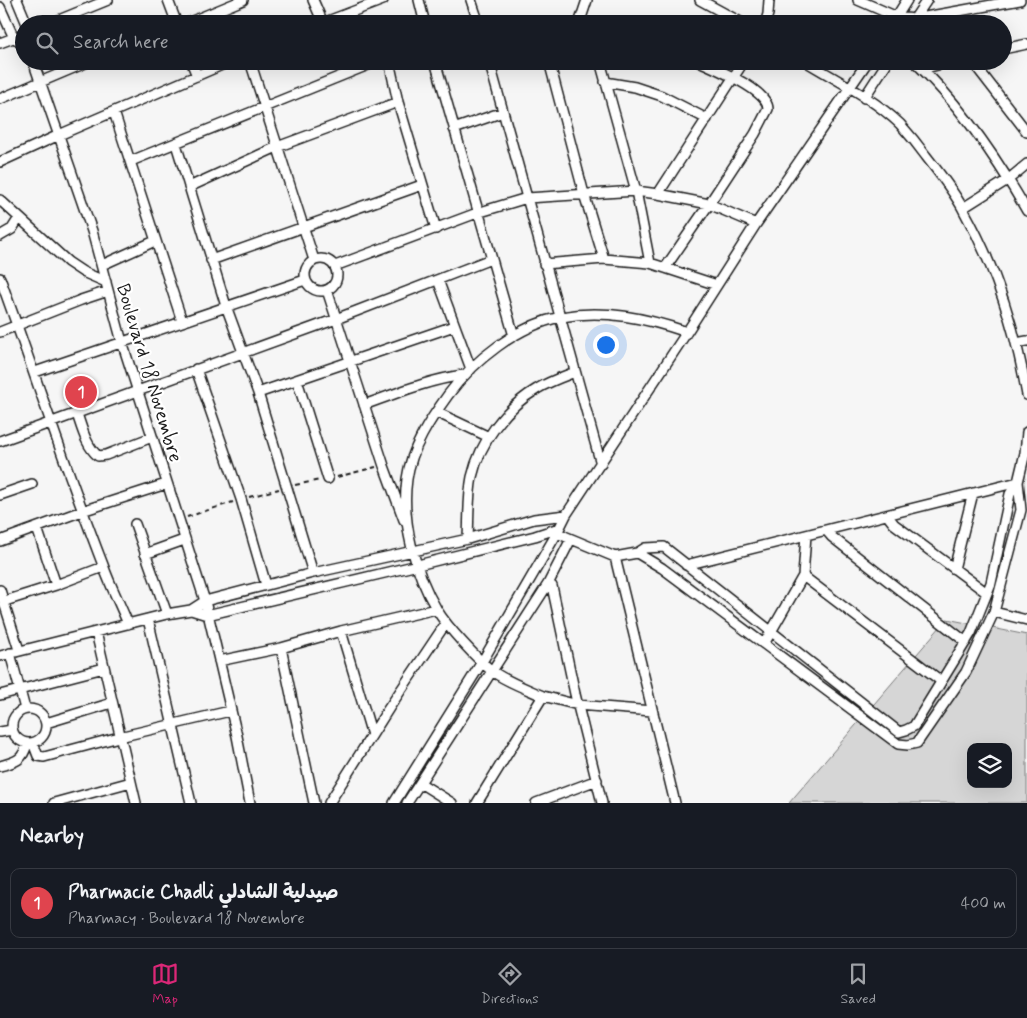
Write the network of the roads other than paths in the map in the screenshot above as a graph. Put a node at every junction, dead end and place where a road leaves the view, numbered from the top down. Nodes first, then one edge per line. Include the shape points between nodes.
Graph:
1 (18, 0) edge
2 (108, 0) edge
3 (168, 0) edge
4 (243, 0) edge
5 (313, 0) edge
6 (383, 0) edge
7 (419, 0) edge
8 (471, 0) edge
9 (587, 0) edge
10 (700, 0) edge
11 (769, 0) edge
12 (858, 0) edge
13 (907, 0) edge
14 (927, 0) edge
15 (1020, 0) edge
16 (0, 6) edge
17 (24, 15) edge
18 (71, 15) edge
19 (174, 15) edge
20 (207, 15) edge
21 (318, 15) edge
22 (343, 15) edge
23 (423, 15) edge
24 (476, 15) edge
25 (582, 15) edge
26 (728, 15) edge
27 (768, 15) edge
28 (885, 15) edge
29 (897, 15) edge
30 (917, 15) edge
31 (947, 15) edge
32 (14, 38) joint
33 (0, 43) edge
34 (1027, 44) edge
35 (1012, 47) edge
36 (36, 70) edge
37 (68, 70) edge
38 (195, 70) edge
39 (211, 70) edge
40 (253, 70) edge
41 (356, 70) edge
42 (391, 70) edge
43 (438, 70) edge
44 (491, 70) edge
45 (551, 70) edge
46 (602, 70) edge
47 (718, 70) edge
48 (739, 70) edge
49 (819, 70) edge
50 (862, 70) edge
51 (882, 70) edge
52 (924, 70) edge
53 (979, 70) edge
54 (197, 76) junction
55 (734, 78) junction
56 (40, 81) junction
57 (605, 82) junction
58 (850, 89) junction
59 (864, 98) junction
60 (0, 99) edge
61 (398, 102) junction
62 (264, 108) junction
63 (114, 112) junction
64 (503, 112) junction
65 (708, 119) junction
66 (454, 129) junction
67 (1027, 132) edge
68 (58, 135) junction
69 (176, 144) junction
70 (277, 147) junction
71 (131, 161) junction
72 (0, 162) edge
73 (1027, 164) edge
74 (1009, 179) junction
75 (422, 185) junction
76 (189, 187) junction
77 (636, 191) junction
78 (584, 194) junction
79 (658, 194) junction
80 (527, 198) junction
81 (0, 200) edge
82 (710, 204) junction
83 (963, 208) junction
84 (1027, 210) edge
85 (477, 212) junction
86 (19, 218) junction
87 (756, 224) junction
88 (303, 228) junction
89 (436, 229) junction
90 (0, 236) edge
91 (155, 241) junction
92 (491, 259) junction
93 (604, 259) junction
94 (211, 260) junction
95 (314, 260) junction
96 (650, 263) junction
97 (544, 264) junction
98 (102, 265) junction
99 (335, 266) junction
100 (665, 268) junction
101 (0, 278) edge
102 (305, 280) junction
103 (438, 280) junction
104 (106, 282) junction
105 (717, 285) junction
106 (327, 290) junction
107 (108, 292) junction
108 (226, 306) junction
109 (560, 317) junction
110 (336, 319) junction
111 (182, 321) junction
112 (18, 326) junction
113 (454, 326) junction
114 (0, 332) edge
115 (687, 332) junction
116 (514, 336) junction
117 (1027, 341) edge
118 (122, 342) junction
119 (1016, 343) junction
120 (242, 352) junction
121 (351, 362) junction
122 (196, 369) junction
123 (35, 372) junction
124 (467, 372) junction
125 (575, 372) junction
126 (297, 380) junction
127 (137, 390) junction
128 (258, 393) junction
129 (1027, 394) edge
130 (364, 405) junction
131 (436, 412) junction
132 (77, 414) junction
133 (51, 422) junction
134 (1027, 432) edge
135 (489, 437) junction
136 (152, 438) junction
137 (0, 440) edge
138 (601, 464) junction
139 (328, 478) dead end
140 (1018, 482) junction
141 (32, 484) dead end
142 (166, 484) junction
143 (973, 493) junction
144 (0, 496) edge
145 (82, 511) junction
146 (566, 515) junction
147 (887, 515) junction
148 (135, 524) dead end
149 (37, 528) junction
150 (408, 529) junction
151 (826, 530) junction
152 (558, 531) junction
153 (806, 535) junction
154 (468, 539) junction
155 (571, 539) junction
156 (184, 540) junction
157 (0, 541) edge
158 (413, 552) junction
159 (637, 553) junction
160 (145, 554) junction
161 (615, 557) junction
162 (418, 565) junction
163 (686, 565) junction
164 (104, 567) junction
165 (954, 569) junction
166 (313, 573) junction
167 (803, 576) junction
168 (548, 584) junction
169 (56, 585) junction
170 (266, 585) junction
171 (0, 590) edge
172 (987, 593) junction
173 (5, 601) junction
174 (205, 601) junction
175 (436, 609) junction
176 (191, 610) junction
177 (994, 612) junction
178 (167, 614) junction
179 (207, 615) junction
180 (148, 619) junction
181 (1027, 620) edge
182 (446, 623) junction
183 (128, 624) junction
184 (341, 631) junction
185 (96, 632) junction
186 (772, 632) junction
187 (966, 642) junction
188 (764, 644) junction
189 (281, 648) junction
190 (14, 652) junction
191 (0, 656) edge
192 (219, 661) junction
193 (482, 662) junction
194 (104, 668) junction
195 (492, 671) junction
196 (941, 682) junction
197 (20, 691) junction
198 (0, 695) edge
199 (543, 696) junction
200 (112, 703) junction
201 (578, 705) junction
202 (25, 709) junction
203 (230, 711) junction
204 (652, 711) junction
205 (46, 723) junction
206 (172, 724) junction
207 (12, 730) junction
208 (902, 731) junction
209 (0, 732) edge
210 (372, 735) junction
211 (120, 736) junction
212 (30, 744) junction
213 (903, 745) junction
214 (0, 766) edge
215 (596, 780) junction
216 (131, 782) junction
217 (420, 782) junction
218 (90, 799) edge
219 (54, 803) edge
220 (136, 803) edge
221 (191, 803) edge
222 (250, 803) edge
223 (314, 803) edge
224 (329, 803) edge
225 (394, 803) edge
226 (407, 803) edge
227 (452, 803) edge
228 (478, 803) edge
229 (536, 803) edge
230 (602, 803) edge
231 (675, 803) edge

1 - 17 street
2 - 18 street
3 - 19 street
4 - 20 street
5 - 21 street
6 - 22 street
7 - 23 street
8 - 24 street
9 - 25 street
10 - 26 street
11 - 27 street
12 - 28 street
13 - 29 street
14 - 30 street
15 - 31 street
16 - 32 street
32 - 33 street
34 - 35 street
36 - 56 street
37 - 56 street
38 - 54 street
39 - 54 street
40 - 62 street
41 - 62 street
42 - 61 street
43 - 66 street
44 - 64 street
45 - 78 street
46 - 57 street
47 - 55 street
48 - 55 street
49 - 58 street
50 - 58 street
51 - 59 street
52 - 74 street via 963,114
53 - 67 street
54 - 63 street
55 - 65 street
55 - 82 street via 765,99 768,109
56 - 60 street
56 - 68 street
57 - 65 street via 662,96
57 - 77 street
58 - 59 street
58 - 87 street
59 - 83 street via 900,124
61 - 70 street
61 - 75 street
62 - 69 street
62 - 70 street
63 - 68 street
63 - 71 street
64 - 66 street
64 - 80 street
65 - 79 street
66 - 85 street
68 - 72 street
68 - 98 street via 80,192
69 - 71 street
69 - 76 street
70 - 76 street
70 - 88 street
71 - 91 street
73 - 74 street
74 - 83 street
74 - 84 street
75 - 88 street
75 - 89 street
76 - 94 street
77 - 78 street
77 - 79 street
77 - 96 street
78 - 80 street
78 - 93 street
79 - 82 street
80 - 85 street
80 - 97 street
81 - 86 street, Boulevard 18 Novembre
82 - 87 street
82 - 100 street
83 - 119 street via 997,283
85 - 89 street
85 - 92 street
86 - 90 street via 12,229
86 - 104 street, Boulevard 18 Novembre via 72,265
87 - 105 street
88 - 94 street
88 - 95 street
89 - 99 street
91 - 98 street
91 - 111 street
92 - 103 street
92 - 116 street
93 - 96 street
93 - 97 street
94 - 108 street
95 - 99 street via 328,260
95 - 102 street via 305,270
96 - 100 street
97 - 109 street
98 - 104 street
99 - 106 street via 336,280
100 - 105 street
101 - 112 street
102 - 106 street via 313,290
102 - 108 street
103 - 110 street
103 - 113 street
104 - 107 street, Boulevard 18 Novembre
105 - 115 street
106 - 110 street
107 - 112 street
107 - 118 street, Boulevard 18 Novembre
108 - 111 street
108 - 120 street
109 - 115 street via 592,313 616,315 654,321
109 - 116 street
109 - 125 street
110 - 120 street
110 - 121 street
111 - 118 street
112 - 114 street
112 - 123 street
113 - 121 street
113 - 124 street
115 - 138 street
116 - 124 street
117 - 119 street
118 - 123 street
118 - 127 street, Boulevard 18 Novembre
119 - 129 street
120 - 122 street
120 - 128 street
121 - 126 street
121 - 130 street
122 - 127 street
122 - 170 street
123 - 133 street
124 - 130 street via 421,384
124 - 131 street
125 - 135 street via 530,394 500,421
125 - 138 street
126 - 128 street
126 - 139 street
127 - 132 street
127 - 136 street, Boulevard 18 Novembre
128 - 166 street
130 - 150 street
131 - 135 street
131 - 150 street via 412,459 407,479
132 - 133 street
132 - 136 street via 87,441 98,456
133 - 137 street
133 - 145 street
134 - 140 street
135 - 154 street via 472,480
136 - 142 street, Boulevard 18 Novembre
138 - 146 street
140 - 143 street
140 - 172 street via 1010,494
140 - 177 street via 1021,510
141 - 144 street
142 - 145 street
142 - 156 street, Boulevard 18 Novembre
143 - 147 street
143 - 165 street
145 - 149 street
145 - 164 street
146 - 152 street
146 - 154 street via 534,519
147 - 151 street
147 - 165 street via 894,524
148 - 160 street
149 - 157 street
149 - 169 street
150 - 158 street
151 - 153 street
151 - 187 street
152 - 155 street
152 - 162 street
152 - 193 street
153 - 163 street
153 - 167 street
154 - 158 street
155 - 161 street
155 - 168 street
156 - 160 street
156 - 174 street, Boulevard 18 Novembre
158 - 162 street
158 - 166 street
159 - 161 street
159 - 163 street via 645,548 664,548
159 - 188 street
160 - 178 street
161 - 204 street
162 - 175 street
162 - 179 street
163 - 186 street
164 - 169 street
164 - 183 street
165 - 172 street
166 - 170 street
167 - 186 street
167 - 196 street
168 - 195 street
168 - 201 street via 552,586
169 - 173 street
170 - 174 street
171 - 173 street
172 - 187 street
173 - 190 street
174 - 176 street
174 - 179 street, Boulevard 18 Novembre
175 - 182 street
175 - 184 street
176 - 178 street
176 - 179 street
177 - 181 street
177 - 213 street via 966,672 917,743
178 - 180 street
179 - 192 street, Boulevard 18 Novembre
180 - 183 street
180 - 206 street
182 - 193 street
182 - 210 street
183 - 185 street
184 - 189 street
184 - 210 street
185 - 190 street
185 - 194 street
186 - 188 street
186 - 208 street via 899,732
187 - 196 street
188 - 213 street
189 - 192 street
189 - 223 street
190 - 191 street
190 - 197 street
192 - 203 street, Boulevard 18 Novembre
193 - 195 street
193 - 225 street
194 - 197 street
194 - 200 street
195 - 199 street
195 - 217 street
196 - 208 street via 914,726
197 - 198 street
197 - 202 street
199 - 201 street
199 - 228 street
200 - 205 street
200 - 211 street
201 - 204 street
201 - 215 street
202 - 205 street via 36,710
202 - 207 street via 13,719
203 - 206 street
203 - 222 street, Boulevard 18 Novembre
204 - 231 street
205 - 212 street via 45,734
206 - 211 street
206 - 221 street
207 - 209 street
207 - 212 street via 17,739
208 - 213 street
210 - 224 street
211 - 212 street via 44,757 38,756
211 - 216 street
212 - 214 street via 19,760
215 - 229 street
215 - 230 street
216 - 218 street
216 - 220 street
217 - 226 street
217 - 227 street
218 - 219 street

